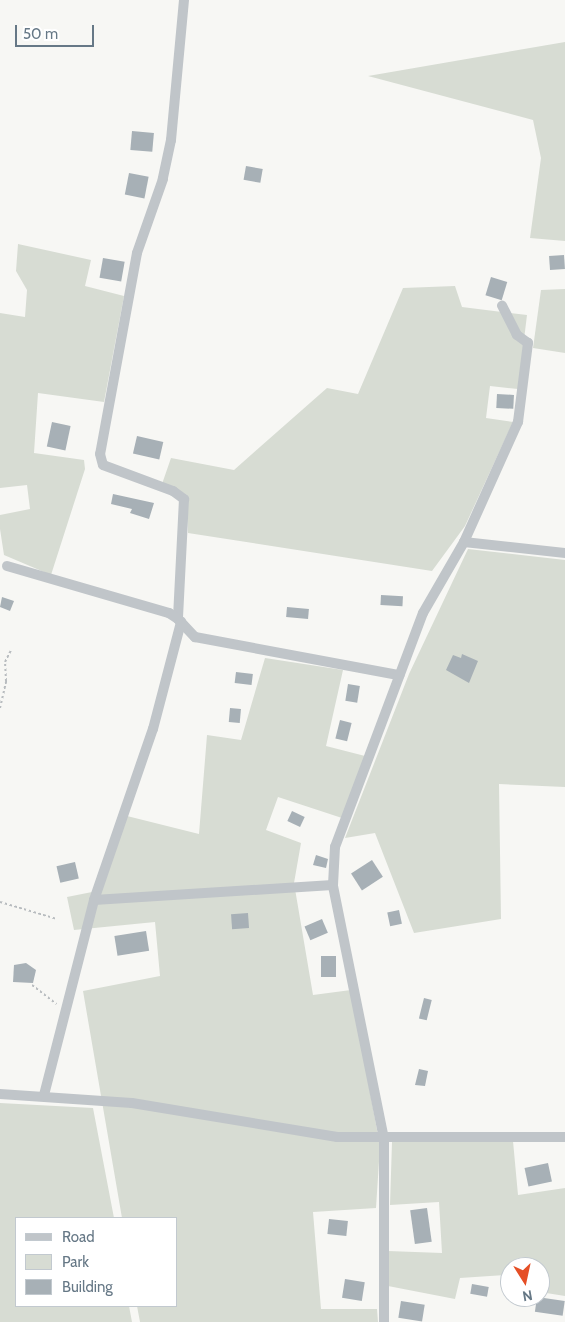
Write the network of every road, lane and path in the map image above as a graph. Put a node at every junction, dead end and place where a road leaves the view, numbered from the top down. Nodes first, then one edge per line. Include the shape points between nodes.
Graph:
1 (184, 0) edge
2 (502, 306) dead end
3 (464, 542) junction
4 (565, 553) edge
5 (7, 566) dead end
6 (180, 621) junction
7 (11, 650) dead end
8 (399, 675) junction
9 (0, 708) edge
10 (334, 885) junction
11 (94, 900) junction
12 (0, 902) edge
13 (57, 918) dead end
14 (32, 985) dead end
15 (64, 1011) junction
16 (0, 1094) edge
17 (44, 1096) junction
18 (565, 1137) edge
19 (384, 1139) junction
20 (384, 1322) edge

1 - 6 street via 171,140 163,179 137,253 100,454 103,465 111,471 173,491 184,499
2 - 3 street via 517,335 528,343 518,422
3 - 4 street
3 - 8 street via 423,613
5 - 6 street via 169,613
6 - 8 street via 195,637
6 - 11 street via 153,729
7 - 9 path via 5,662 6,682
8 - 10 street via 335,847
10 - 11 street
10 - 19 street
11 - 15 street
12 - 13 path
14 - 15 path
15 - 17 street
16 - 17 street
17 - 19 street via 132,1104 336,1137
18 - 19 street
19 - 20 street

